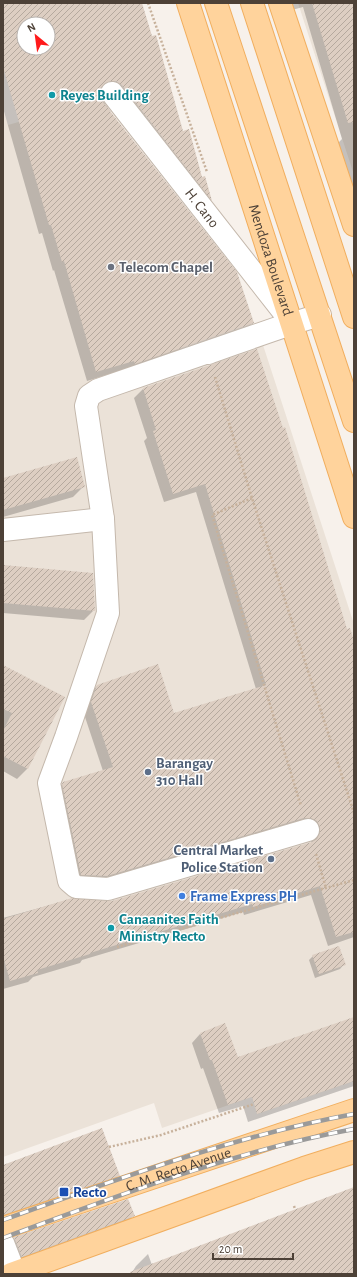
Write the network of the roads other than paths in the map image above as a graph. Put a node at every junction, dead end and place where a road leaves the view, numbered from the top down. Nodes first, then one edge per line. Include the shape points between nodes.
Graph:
1 (188, 3) edge
2 (216, 3) edge
3 (252, 3) edge
4 (280, 3) edge
5 (112, 93) dead end
6 (354, 225) edge
7 (320, 315) junction
8 (354, 317) edge
9 (292, 323) junction
10 (208, 353) road end
11 (354, 421) edge
12 (354, 517) edge
13 (103, 519) junction
14 (3, 530) edge
15 (308, 830) road end
16 (354, 1110) edge
17 (354, 1152) edge
18 (3, 1228) edge
19 (3, 1243) edge
20 (13, 1274) edge

1 - 9 main road, Mendoza Boulevard
2 - 7 main road, Mendoza Boulevard
3 - 8 main road
4 - 6 main road
5 - 9 street, H. Cano
7 - 9 street
7 - 11 main road, Mendoza Boulevard
9 - 10 street
9 - 12 main road, Mendoza Boulevard
9 - 13 street via 98,390 89,396 86,406
13 - 14 street
13 - 15 street via 108,612 49,783 69,881 76,887 108,889
16 - 18 main road, C. M. Recto Avenue
17 - 20 main road
19 - 20 street

